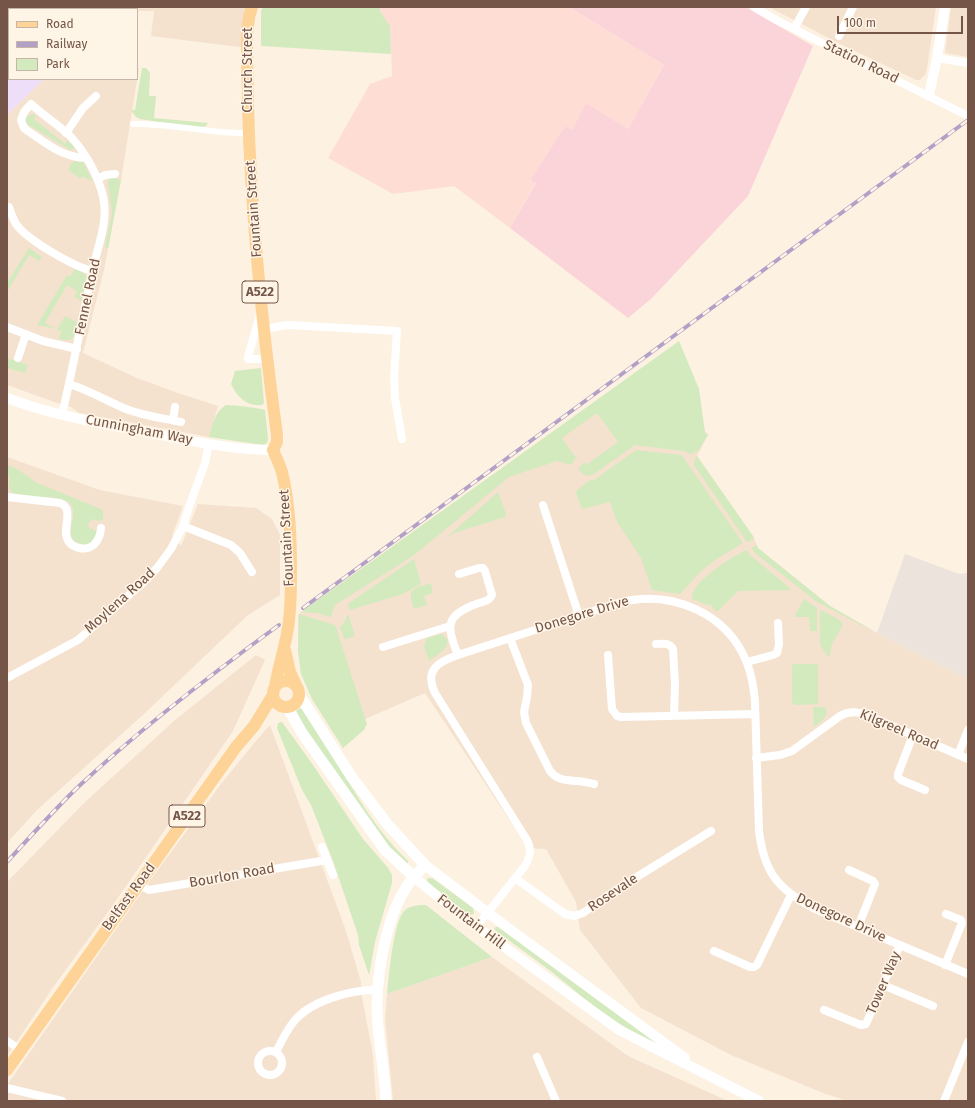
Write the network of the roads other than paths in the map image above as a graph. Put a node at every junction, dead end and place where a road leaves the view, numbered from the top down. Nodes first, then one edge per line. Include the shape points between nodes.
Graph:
1 (252, 7) edge
2 (754, 7) edge
3 (806, 7) edge
4 (852, 7) edge
5 (945, 7) edge
6 (794, 29) junction
7 (838, 36) dead end
8 (937, 58) junction
9 (968, 63) edge
10 (929, 95) junction
11 (96, 96) dead end
12 (968, 116) edge
13 (133, 124) dead end
14 (66, 133) junction
15 (249, 133) junction
16 (86, 158) junction
17 (115, 174) dead end
18 (98, 179) junction
19 (9, 207) dead end
20 (92, 271) junction
21 (262, 309) junction
22 (7, 327) edge
23 (264, 329) junction
24 (26, 334) junction
25 (77, 349) junction
26 (18, 358) dead end
27 (267, 359) junction
28 (69, 384) junction
29 (7, 398) edge
30 (175, 407) dead end
31 (62, 415) junction
32 (402, 439) dead end
33 (210, 444) junction
34 (273, 450) junction
35 (7, 497) edge
36 (543, 505) dead end
37 (183, 526) junction
38 (101, 528) dead end
39 (252, 572) dead end
40 (459, 574) dead end
41 (578, 616) junction
42 (778, 623) dead end
43 (450, 626) junction
44 (510, 638) junction
45 (656, 644) dead end
46 (382, 647) dead end
47 (285, 649) junction
48 (458, 655) junction
49 (608, 655) dead end
50 (747, 662) junction
51 (7, 678) edge
52 (298, 690) junction
53 (274, 691) junction
54 (286, 708) junction
55 (755, 714) junction
56 (674, 716) junction
57 (254, 726) junction
58 (968, 730) edge
59 (912, 735) junction
60 (958, 755) junction
61 (756, 758) junction
62 (968, 759) edge
63 (594, 784) dead end
64 (925, 790) dead end
65 (711, 831) dead end
66 (322, 847) dead end
67 (327, 860) junction
68 (425, 865) junction
69 (849, 870) dead end
70 (333, 875) dead end
71 (414, 877) junction
72 (515, 878) junction
73 (138, 885) junction
74 (791, 895) junction
75 (488, 913) junction
76 (946, 914) dead end
77 (476, 927) junction
78 (858, 927) junction
79 (900, 945) junction
80 (714, 951) dead end
81 (945, 965) junction
82 (968, 974) edge
83 (883, 985) junction
84 (378, 990) junction
85 (933, 1006) dead end
86 (824, 1010) dead end
87 (7, 1041) edge
88 (968, 1042) edge
89 (21, 1050) junction
90 (966, 1051) edge
91 (276, 1052) dead end
92 (537, 1057) dead end
93 (7, 1070) edge
94 (709, 1076) junction
95 (7, 1088) edge
96 (62, 1101) edge
97 (386, 1101) edge
98 (556, 1101) edge
99 (759, 1101) edge
100 (944, 1101) edge

1 - 15 main road, Church Street / A522 via 247,24
2 - 6 street, Station Road
3 - 6 street
4 - 7 street
5 - 8 street
6 - 10 street, Station Road
8 - 9 street
8 - 10 street
10 - 12 street, Station Road
11 - 14 street via 83,108
13 - 15 street
14 - 16 street, Fennel Road
14 - 16 street, Fennel Road via 31,104 24,112 21,120 24,128 67,155
15 - 21 main road, Fountain Street / A522
16 - 18 street, Fennel Road
17 - 18 street
18 - 20 street, Fennel Road via 105,214
19 - 20 street via 15,223 25,234
20 - 25 street, Fennel Road
21 - 23 main road, Fountain Street / A522
21 - 27 street, Fountain Street via 248,359
22 - 24 street
23 - 27 main road, Fountain Street / A522
23 - 32 street via 288,325 397,331 394,378
24 - 25 street
24 - 26 street
25 - 28 street, Fennel Road
27 - 34 main road, Fountain Street / A522 via 277,435
28 - 30 street via 141,414 177,421
28 - 31 street, Fennel Road
29 - 31 street, Cunningham Way
31 - 33 street, Cunningham Way
33 - 34 street, Cunningham Way
33 - 37 street, Moylena Road
34 - 47 main road, Fountain Street / A522 via 282,470 288,510 291,581
35 - 38 street via 64,504 68,512 67,539 71,545 77,547 86,548 94,544 99,538
36 - 41 street
37 - 39 street via 233,546
37 - 51 street, Moylena Road via 171,549 149,577 78,640
40 - 43 street via 483,568 492,595 488,600 458,614
41 - 44 street, Donegore Drive
41 - 50 street, Donegore Drive via 635,599 652,598 679,603 701,611 719,624 735,642
42 - 50 street via 780,644 777,653
43 - 46 street
43 - 48 street via 451,638
44 - 48 street, Donegore Drive
44 - 63 street via 528,685 524,712 526,723 550,771 563,780
45 - 56 street via 667,644 673,649
47 - 52 main road, Fountain Street / A522 via 290,672
47 - 53 main road, Fountain Street / A522
48 - 72 street, Donegore Drive via 444,660 435,668 432,686 529,843 529,857
49 - 56 street via 611,704 617,716
50 - 55 street, Donegore Drive via 754,688
52 - 53 main road via 293,683 285,681
52 - 54 main road, A522 via 296,703
52 - 68 main road, Fountain Hill via 351,776 383,819
53 - 54 main road via 277,704
53 - 57 main road, Belfast Road / A522
54 - 57 main road, Belfast Road / A522 via 271,714
54 - 71 main road, Fountain Hill via 385,850
55 - 56 street
55 - 61 street, Donegore Drive
57 - 73 main road, Belfast Road / A522 via 236,747
58 - 60 street
59 - 60 street, Kilgreel Road
59 - 61 street, Kilgreel Road via 865,714 850,712 840,716 792,751
59 - 64 street via 898,777
60 - 62 street, Kilgreel Road
61 - 74 street, Donegore Drive via 762,854 771,873
65 - 72 street, Rosevale via 577,916 565,914
66 - 67 street
67 - 70 street
67 - 73 street, Bourlon Road via 149,890
68 - 71 main road
68 - 75 street, Fountain Hill
69 - 78 street via 875,884
71 - 77 street, Fountain Hill
71 - 84 main road via 404,890 394,912 384,949
72 - 75 street, Donegore Drive
73 - 89 main road, Belfast Road / A522
74 - 78 street, Donegore Drive via 813,908
74 - 80 street via 757,965 750,967
75 - 77 street, Donegore Drive
75 - 94 street, Fountain Hill
76 - 81 street via 961,920 962,924
77 - 94 street, Fountain Hill via 619,1030
78 - 79 street, Donegore Drive
79 - 81 street, Donegore Drive
79 - 83 street, Tower Way
81 - 82 street, Donegore Drive
83 - 85 street
83 - 86 street, Tower Way via 865,1025
84 - 91 street via 326,999 310,1007 293,1022
84 - 97 main road via 378,1026
87 - 89 street
88 - 90 street
89 - 93 main road, Belfast Road / A522
90 - 100 street
92 - 98 street
94 - 99 street, Fountain Hill
95 - 96 street

